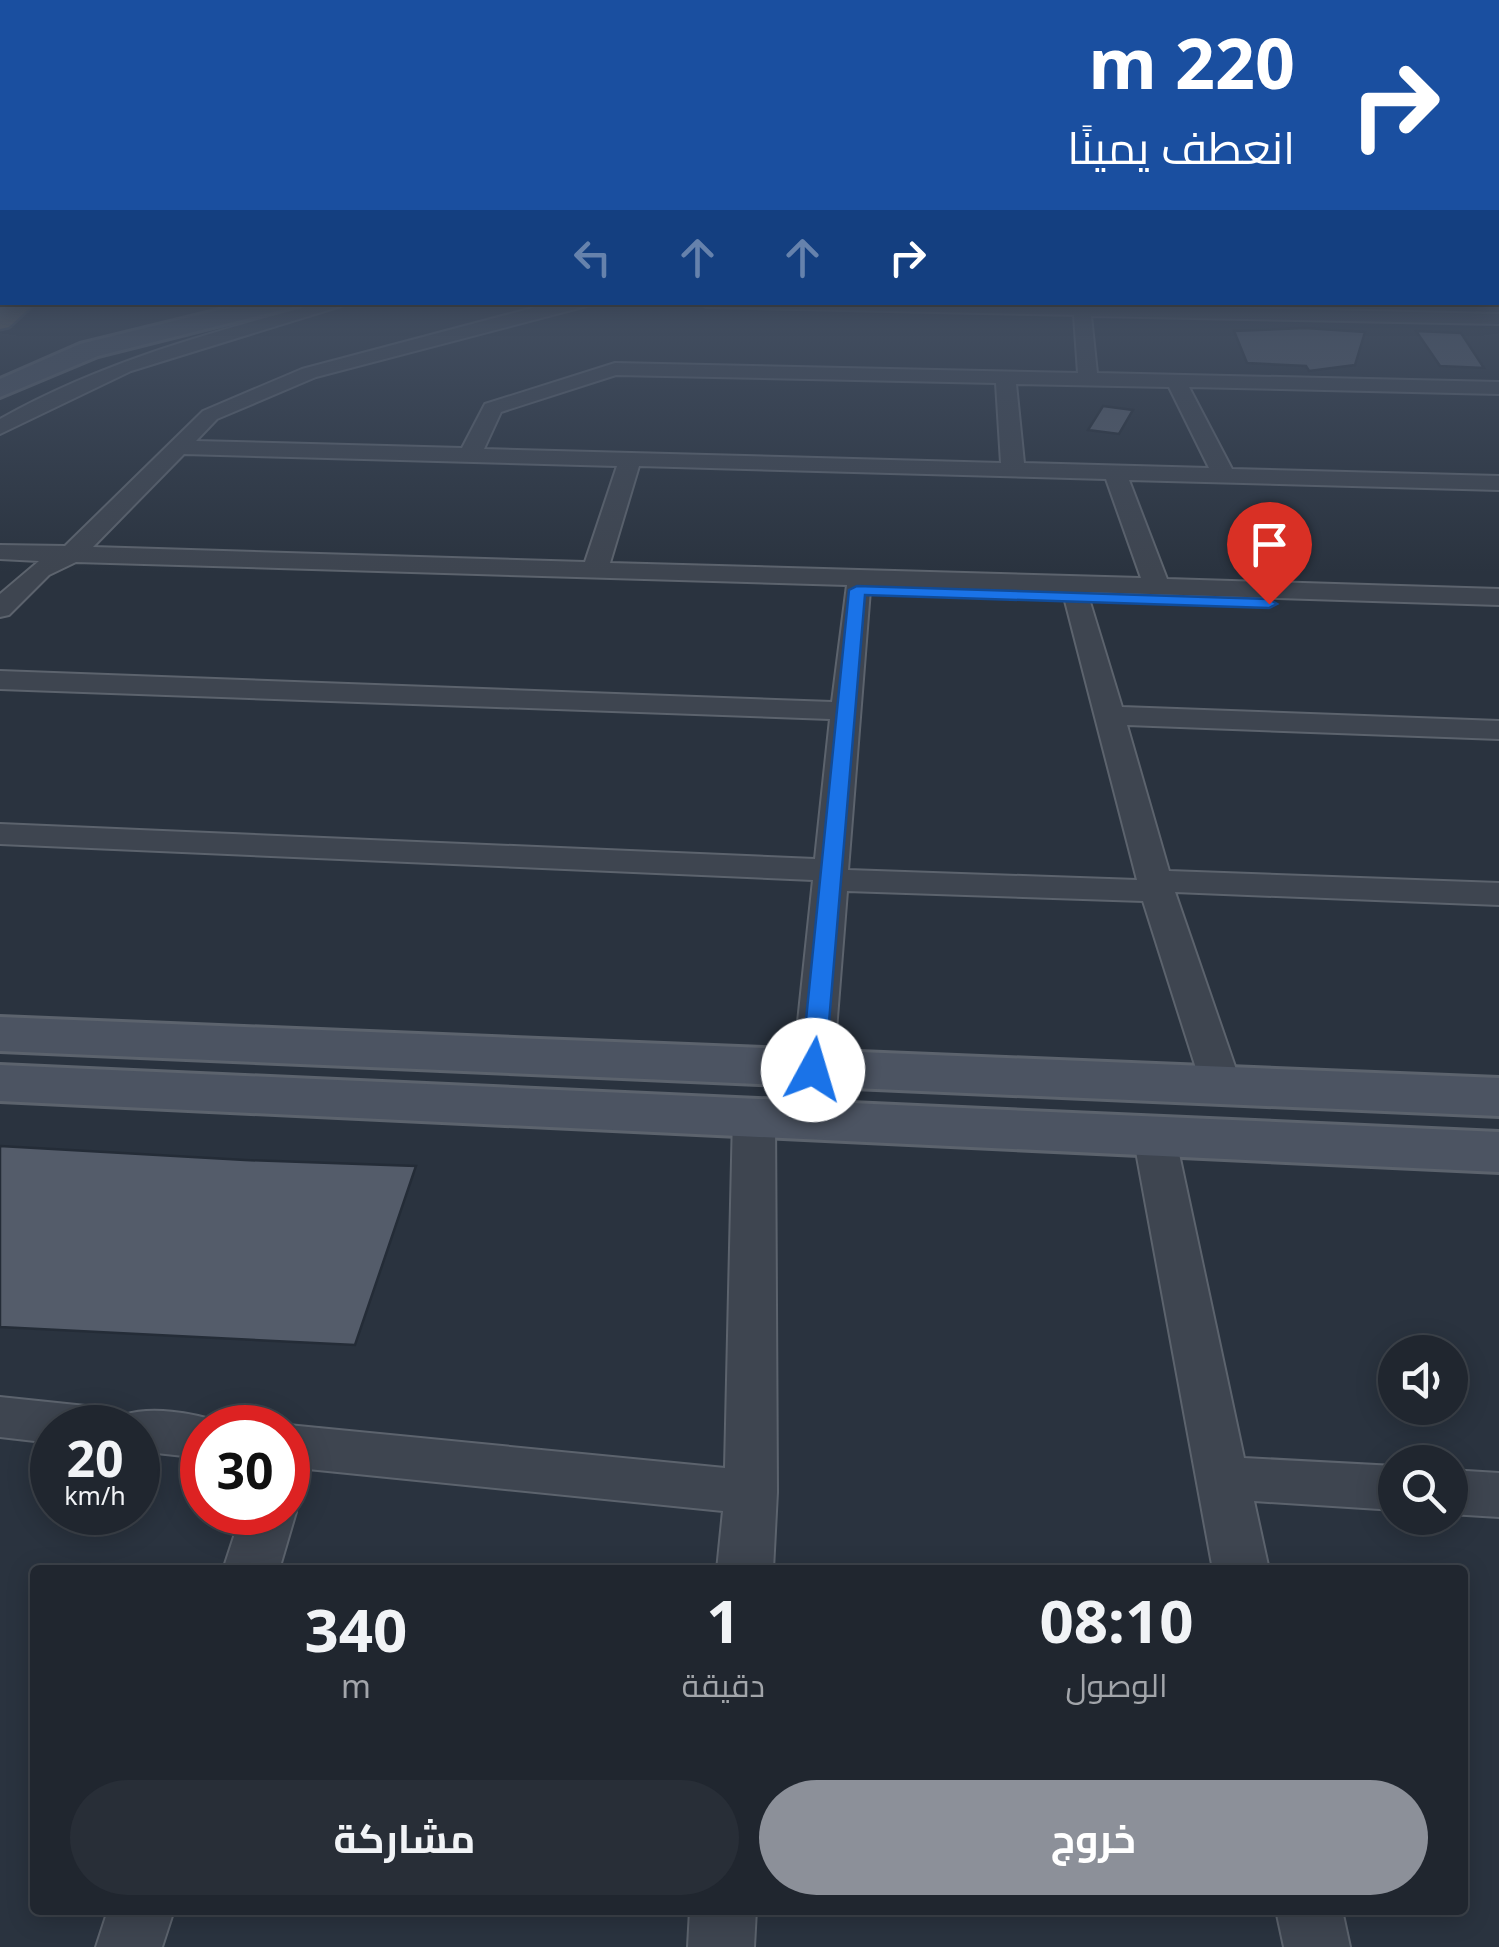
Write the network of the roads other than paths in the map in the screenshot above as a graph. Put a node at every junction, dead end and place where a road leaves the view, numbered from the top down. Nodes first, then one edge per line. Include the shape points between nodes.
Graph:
1 (64, 391) edge
2 (268, 391) edge
3 (546, 391) edge
4 (1006, 391) edge
5 (1181, 391) edge
6 (0, 428) edge
7 (179, 447) junction
8 (470, 455) junction
9 (630, 459) junction
10 (1013, 470) junction
11 (1115, 472) junction
12 (1224, 476) junction
13 (1499, 483) edge
14 (0, 552) edge
15 (72, 554) junction
16 (0, 569) edge
17 (40, 570) junction
18 (595, 570) junction
19 (1156, 586) junction
20 (857, 590) junction
21 (1078, 597) junction
22 (1499, 597) edge
23 (0, 609) edge
24 (1499, 611) edge
25 (0, 680) edge
26 (846, 711) junction
27 (1110, 715) junction
28 (1499, 730) edge
29 (0, 834) edge
30 (832, 875) junction
31 (1155, 886) junction
32 (1499, 894) edge
33 (0, 1034) edge
34 (813, 1070) junction
35 (0, 1083) edge
36 (1221, 1084) junction
37 (1499, 1097) edge
38 (754, 1116) junction
39 (1154, 1136) junction
40 (1499, 1152) edge
41 (0, 1417) edge
42 (30, 1420) edge
43 (310, 1451) edge
44 (1223, 1478) junction
45 (1378, 1487) edge
46 (751, 1492) junction
47 (1468, 1493) edge
48 (1499, 1494) edge
49 (262, 1535) edge
50 (253, 1565) edge
51 (746, 1565) edge
52 (1240, 1565) edge
53 (139, 1915) edge
54 (723, 1915) edge
55 (1310, 1915) edge
56 (129, 1947) edge
57 (720, 1947) edge
58 (1317, 1947) edge

1 - 6 street
2 - 7 street via 210,416
3 - 8 street via 492,408
4 - 10 street
5 - 12 street
7 - 8 street
7 - 15 street
8 - 9 street
9 - 10 street
9 - 18 street
10 - 11 street
11 - 12 street
11 - 19 street
12 - 13 street
14 - 15 street
15 - 17 street
15 - 18 street
16 - 17 street
17 - 20 street
17 - 23 street
18 - 19 street
19 - 22 street
20 - 21 street
20 - 26 street
21 - 24 street
21 - 27 street
25 - 26 street
26 - 30 street
27 - 28 street
27 - 31 street
29 - 30 street
30 - 31 street
30 - 34 street
31 - 32 street
31 - 36 street
33 - 34 street
34 - 36 street
35 - 38 street
36 - 37 street
38 - 39 street
38 - 46 street
39 - 40 street
39 - 44 street
41 - 42 street
43 - 46 street
44 - 45 street
44 - 52 street
46 - 51 street
47 - 48 street
49 - 50 street
53 - 56 street
54 - 57 street
55 - 58 street

